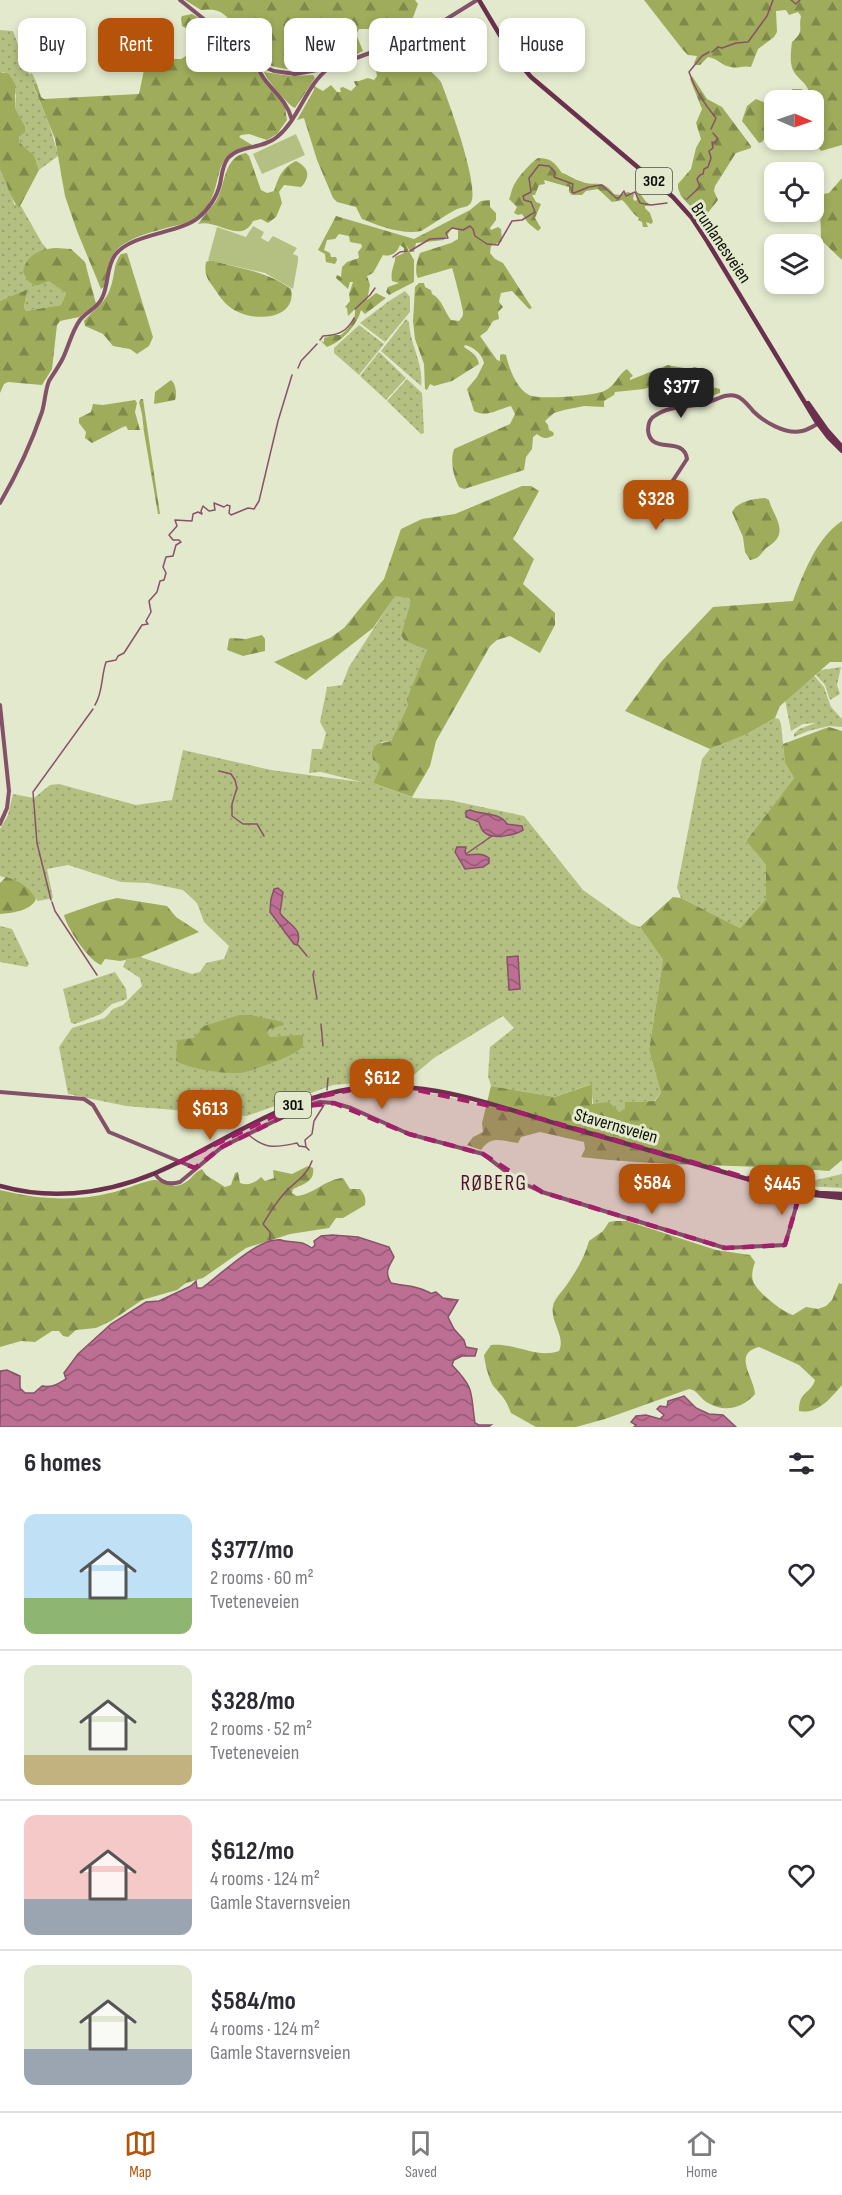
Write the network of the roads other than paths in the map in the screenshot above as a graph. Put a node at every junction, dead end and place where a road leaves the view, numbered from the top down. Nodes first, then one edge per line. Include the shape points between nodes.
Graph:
1 (180, 0) edge
2 (478, 0) edge
3 (202, 18) edge
4 (357, 58) edge
5 (272, 70) edge
6 (260, 72) edge
7 (311, 72) edge
8 (325, 72) edge
9 (292, 120) junction
10 (819, 422) junction
11 (842, 449) edge
12 (662, 498) junction
13 (0, 503) edge
14 (0, 705) edge
15 (0, 824) edge
16 (0, 1092) edge
17 (177, 1162) junction
18 (195, 1168) junction
19 (161, 1171) junction
20 (155, 1174) junction
21 (169, 1183) junction
22 (0, 1185) edge
23 (800, 1191) junction
24 (842, 1196) edge

1 - 3 street
2 - 4 street via 437,27
2 - 10 main road, Brunlanesveien / 302 via 510,52 536,83 686,212
5 - 7 street
6 - 9 street via 285,102
8 - 9 street via 313,84
9 - 13 street via 272,141 229,158 215,197 197,219 116,254 102,298 78,322 49,381 22,463
10 - 11 main road, Brunlanesveien / 302
10 - 12 street via 802,431 784,429 764,421 743,400 731,395 658,413 648,426 652,440 660,445 679,446 685,450 687,459
12 - 12 street via 652,514 660,521 665,514
14 - 15 street via 9,791
16 - 17 street via 90,1101 109,1132
17 - 18 street
17 - 19 main road, Stavernsveien / 301
17 - 23 main road, Stavernsveien / 301 via 315,1097 365,1087 414,1088 453,1094
18 - 21 street via 180,1182
18 - 23 street via 222,1147 320,1102 351,1108 409,1134 483,1154 518,1181 552,1195 725,1248 785,1245
19 - 20 main road, Stavernsveien / 301
19 - 21 street
20 - 21 street
20 - 22 main road, Stavernsveien / 301 via 116,1187 74,1194
23 - 24 main road, Stavernsveien / 301

